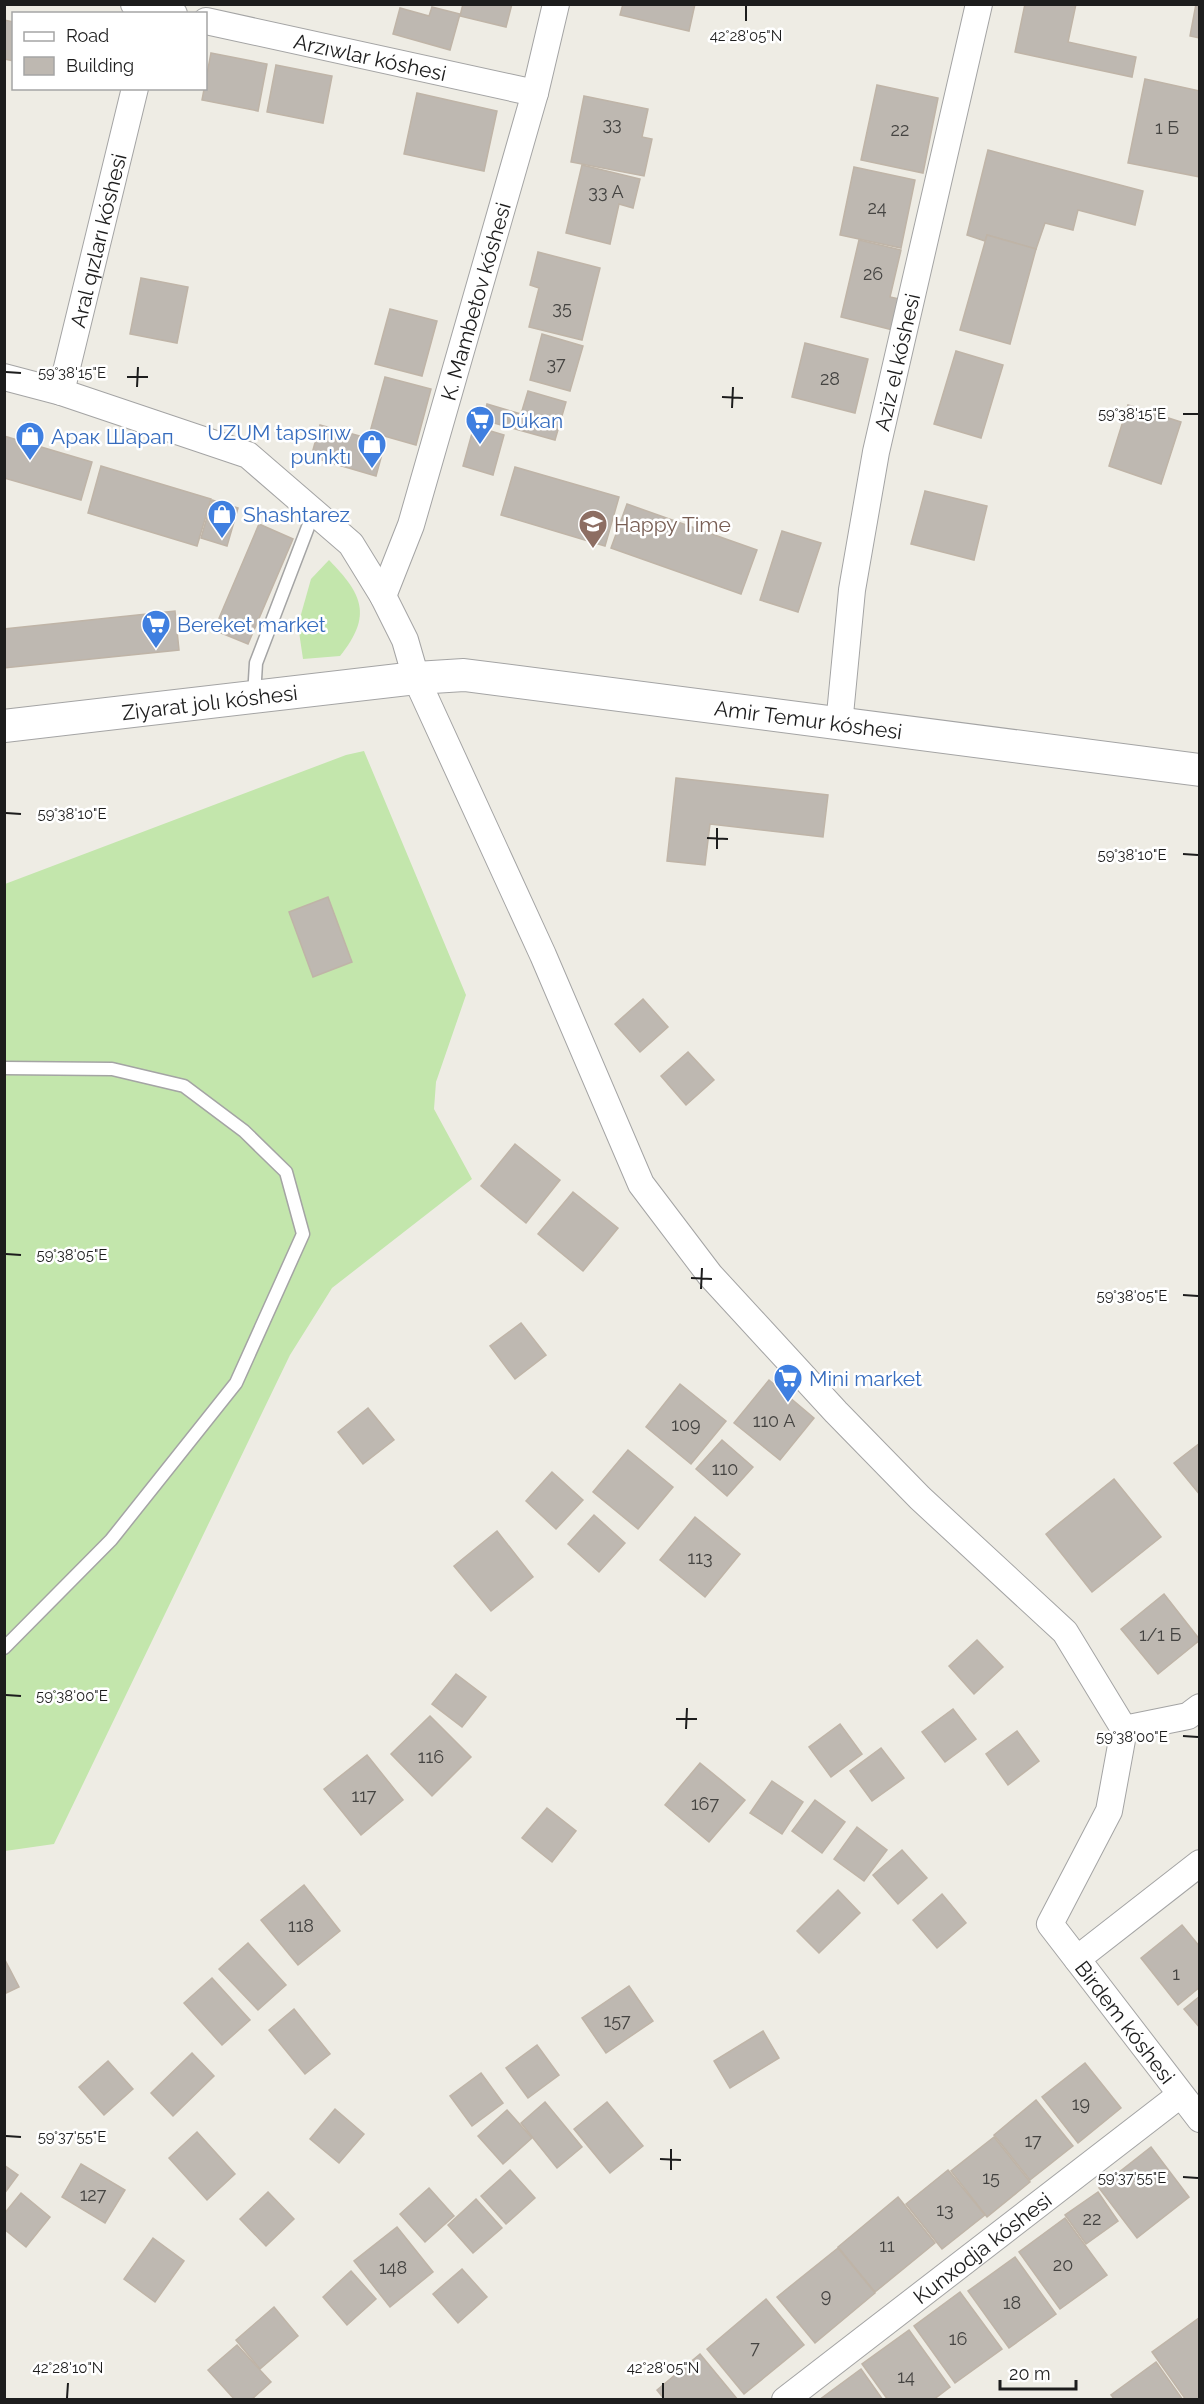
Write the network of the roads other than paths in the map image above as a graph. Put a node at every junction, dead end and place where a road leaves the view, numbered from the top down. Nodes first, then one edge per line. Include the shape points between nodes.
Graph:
1 (555, 4) edge
2 (979, 4) edge
3 (207, 21) edge
4 (135, 90) edge
5 (535, 93) junction
6 (4, 377) edge
7 (61, 392) junction
8 (308, 527) dead end
9 (383, 596) junction
10 (416, 678) junction
11 (254, 697) junction
12 (839, 725) junction
13 (4, 726) edge
14 (1200, 770) edge
15 (4, 1068) edge
16 (4, 1648) edge
17 (1200, 1707) edge
18 (1124, 1729) junction
19 (1200, 1863) edge
20 (1077, 1959) junction
21 (1180, 2095) junction
22 (1200, 2119) edge
23 (785, 2400) edge

1 - 5 street, K. Mambetov kóshesi
2 - 12 street, Aziz el kóshesi via 876,452 852,590
3 - 5 street, Arzıwlar kóshesi
4 - 7 street, Aral qızları kóshesi
5 - 9 street, K. Mambetov kóshesi via 411,525
6 - 7 street
7 - 9 street via 248,455 351,543
8 - 11 lane via 256,663
9 - 10 street via 405,640
10 - 11 street, Ziyarat jolı kóshesi
10 - 12 street, Amir Temur kóshesi via 464,675
10 - 18 street via 543,955 641,1184 710,1275 836,1412 920,1498 1065,1632
11 - 13 street, Ziyarat jolı kóshesi
12 - 14 street, Amir Temur kóshesi
15 - 16 lane via 112,1069 184,1086 244,1131 286,1172 303,1234 237,1383 111,1540
17 - 18 street via 1188,1716
18 - 20 street, Birdem kóshesi via 1109,1811 1050,1924
19 - 20 street
20 - 21 street, Birdem kóshesi
21 - 22 street, Birdem kóshesi
21 - 23 street, Kunxodja kóshesi

